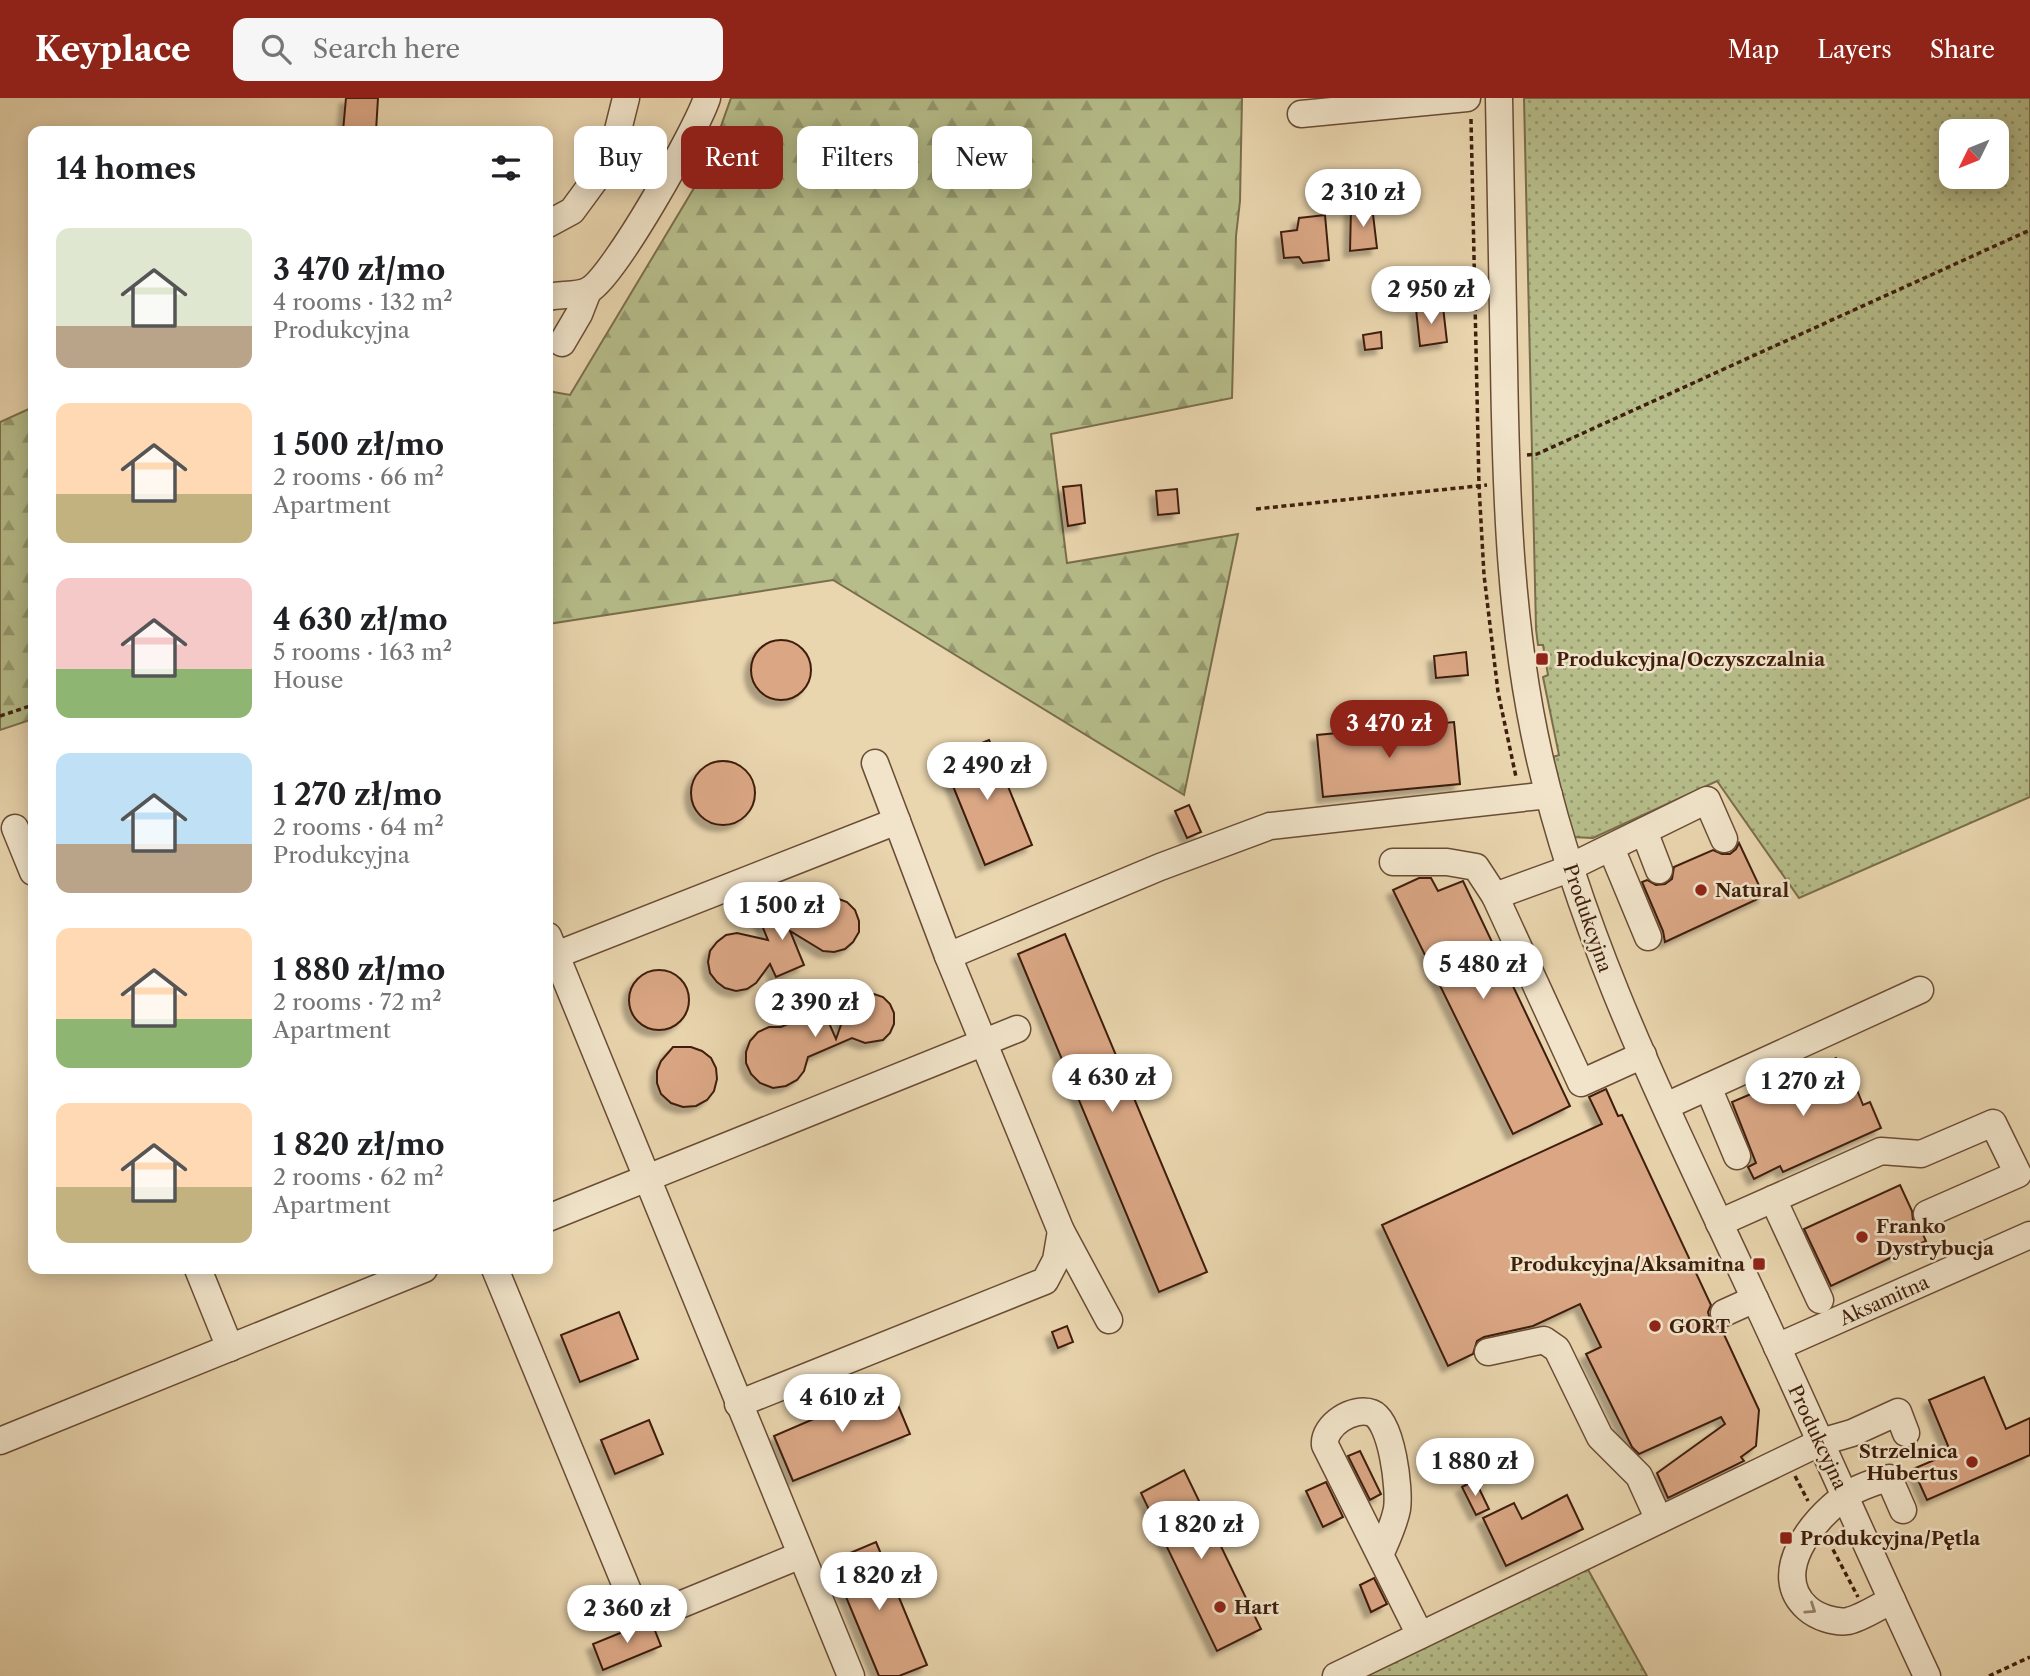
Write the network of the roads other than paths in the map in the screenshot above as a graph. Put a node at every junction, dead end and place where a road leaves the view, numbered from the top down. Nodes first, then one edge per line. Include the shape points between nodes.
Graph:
1 (626, 98) edge
2 (707, 98) edge
3 (1499, 98) edge
4 (1436, 100) edge
5 (1469, 105) edge
6 (1301, 114) dead end
7 (553, 221) edge
8 (588, 291) junction
9 (553, 296) edge
10 (562, 343) dead end
11 (875, 763) dead end
12 (1549, 795) junction
13 (897, 821) junction
14 (16, 827) edge
15 (1644, 831) junction
16 (1724, 839) dead end
17 (1612, 848) junction
18 (28, 859) edge
19 (1393, 862) dead end
20 (1569, 867) junction
21 (1659, 870) dead end
22 (1495, 896) junction
23 (1648, 937) dead end
24 (553, 946) edge
25 (553, 948) edge
26 (948, 956) junction
27 (1920, 990) dead end
28 (1017, 1029) dead end
29 (982, 1043) junction
30 (1643, 1055) junction
31 (1708, 1087) junction
32 (1666, 1106) junction
33 (1737, 1157) dead end
34 (646, 1178) junction
35 (1773, 1199) junction
36 (1927, 1214) dead end
37 (553, 1216) edge
38 (1719, 1223) junction
39 (1061, 1231) junction
40 (2030, 1235) edge
41 (200, 1274) edge
42 (412, 1274) edge
43 (497, 1274) edge
44 (1755, 1299) junction
45 (1820, 1300) dead end
46 (1724, 1312) dead end
47 (1109, 1320) dead end
48 (1777, 1347) junction
49 (230, 1348) junction
50 (1488, 1352) dead end
51 (738, 1404) junction
52 (1906, 1433) dead end
53 (0, 1441) edge
54 (1821, 1442) junction
55 (1845, 1496) junction
56 (1903, 1510) dead end
57 (1660, 1520) junction
58 (801, 1555) junction
59 (1380, 1555) junction
60 (1892, 1600) junction
61 (1420, 1635) junction
62 (850, 1676) edge
63 (1336, 1676) edge
64 (1927, 1676) edge

1 - 7 street via 611,158 572,211
2 - 8 street via 689,141 616,260
3 - 12 street, Produkcyjna via 1506,456 1516,621
4 - 5 street
4 - 6 street
8 - 9 street
8 - 10 street
11 - 13 street
12 - 20 street, Produkcyjna
12 - 26 street via 1270,826
13 - 24 street
13 - 26 street
14 - 18 street
15 - 16 street via 1707,800
15 - 17 street
15 - 21 street
17 - 20 street
17 - 23 street
19 - 22 street via 1476,867
20 - 22 street
20 - 30 street, Produkcyjna
22 - 30 street via 1581,1083
25 - 34 street
26 - 29 street
27 - 31 street
28 - 29 street
29 - 34 street
29 - 39 street
30 - 32 street, Produkcyjna
31 - 32 street
31 - 33 street
32 - 38 street, Produkcyjna
34 - 37 street
34 - 51 street
35 - 36 street via 1881,1151 1920,1154 1993,1123 2018,1174
35 - 38 street
35 - 45 street
38 - 44 street, Produkcyjna
39 - 47 street
39 - 51 street via 1056,1260 1045,1281
40 - 48 street, Aksamitna
41 - 49 street
42 - 49 street
43 - 58 street via 633,1603 659,1608 682,1604
44 - 46 street
44 - 48 street, Produkcyjna
48 - 54 street, Produkcyjna
49 - 53 street
50 - 57 street via 1544,1340 1557,1349 1600,1437 1639,1476
51 - 58 street
52 - 54 street via 1898,1412
54 - 55 street, Produkcyjna
54 - 57 street
55 - 56 street via 1889,1478
55 - 60 street, Produkcyjna
55 -> 60 street via 1818,1521 1798,1550 1791,1582 1797,1599 1811,1612 1847,1621
57 - 61 street
58 - 62 street
59 - 59 street via 1325,1445 1328,1429 1356,1413 1371,1412 1379,1418 1387,1432 1399,1488 1397,1511
59 - 61 street
60 - 64 street, Produkcyjna
61 - 63 street

